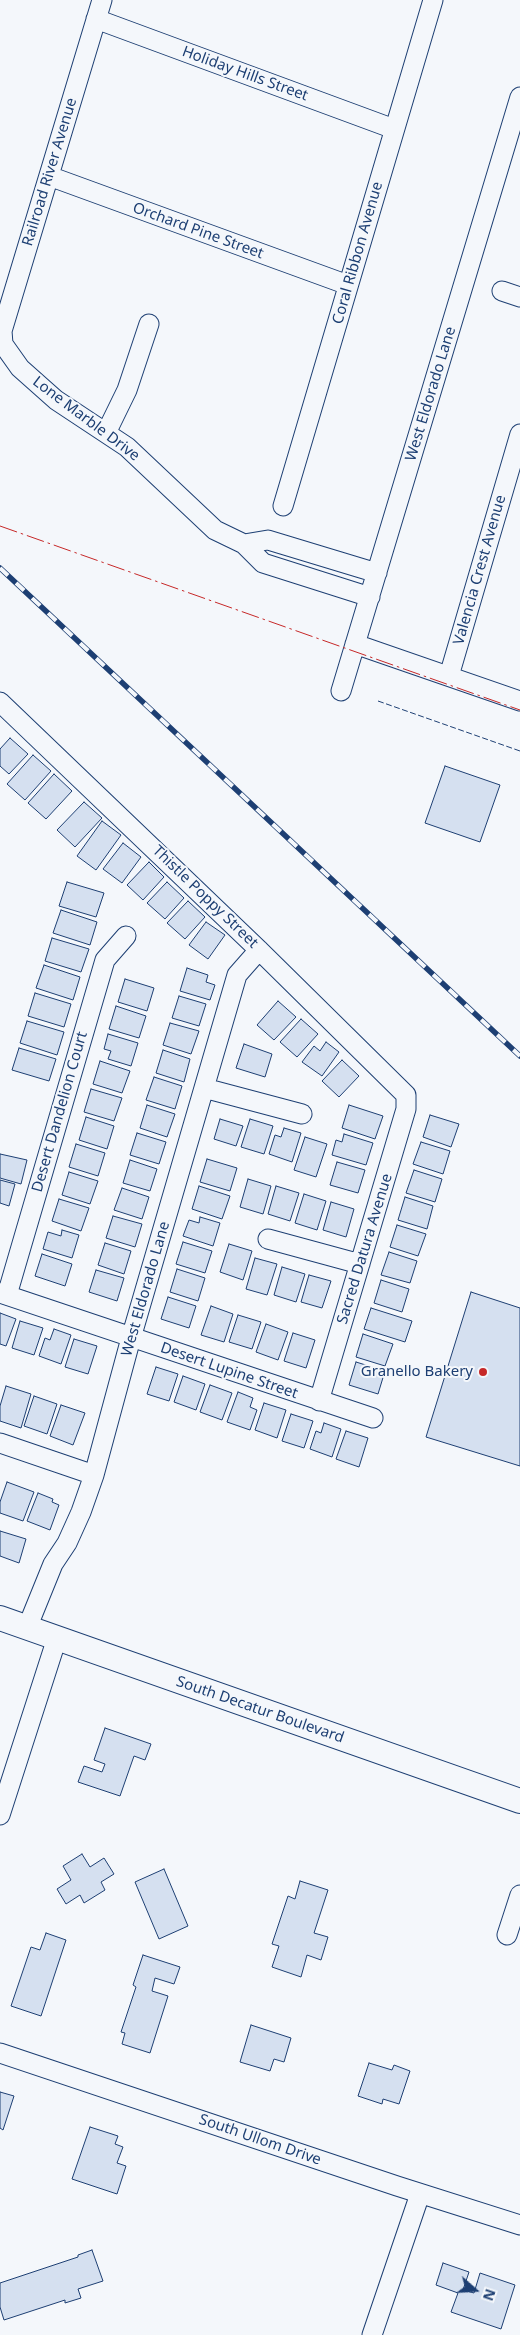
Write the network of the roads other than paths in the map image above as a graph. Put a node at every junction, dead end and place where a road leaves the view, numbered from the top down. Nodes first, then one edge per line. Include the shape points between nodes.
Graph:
1 (102, 0) edge
2 (433, 0) edge
3 (96, 19) junction
4 (520, 97) edge
5 (394, 129) junction
6 (49, 176) junction
7 (348, 285) junction
8 (502, 291) dead end
9 (520, 298) edge
10 (149, 324) dead end
11 (3, 344) joint
12 (106, 433) junction
13 (520, 434) edge
14 (283, 506) dead end
15 (244, 544) junction
16 (377, 573) junction
17 (370, 597) junction
18 (355, 644) junction
19 (449, 676) junction
20 (341, 691) dead end
21 (520, 701) edge
22 (0, 702) edge
23 (126, 936) dead end
24 (259, 950) junction
25 (204, 1088) junction
26 (406, 1095) joint
27 (302, 1114) dead end
28 (268, 1239) dead end
29 (360, 1264) junction
30 (3, 1294) edge
31 (131, 1338) junction
32 (319, 1401) junction
33 (373, 1418) dead end
34 (1, 1446) edge
35 (94, 1475) junction
36 (0, 1618) edge
37 (27, 1628) junction
38 (57, 1638) junction
39 (520, 1801) edge
40 (0, 1814) edge
41 (520, 1895) edge
42 (507, 1935) dead end
43 (0, 2053) edge
44 (420, 2194) junction
45 (520, 2225) edge
46 (372, 2335) edge

1 - 3 street, Railroad River Avenue
2 - 5 street, Coral Ribbon Avenue
3 - 5 street, Holiday Hills Street
3 - 6 street, Railroad River Avenue
4 - 16 street, West Eldorado Lane
5 - 7 street, Coral Ribbon Avenue
6 - 7 street, Orchard Pine Street
6 - 11 street, Railroad River Avenue via 2,331
7 - 14 street, Coral Ribbon Avenue
8 - 9 street
10 - 12 street via 127,390
11 - 12 street, Lone Marble Drive via 20,368 56,400
12 - 15 street, Lone Marble Drive via 126,447 215,530
13 - 19 street, Valencia Crest Avenue
15 - 16 street via 268,540
15 - 17 street, Lone Marble Drive via 264,562
16 - 17 street, West Eldorado Lane
17 - 18 street, West Eldorado Lane
18 - 19 street
18 - 20 street, West Eldorado Lane
19 - 21 street
22 - 24 street, Thistle Poppy Street
23 - 30 street, Desert Dandelion Court via 105,960
24 - 25 street, West Eldorado Lane via 237,975
24 - 26 street, Thistle Poppy Street
25 - 27 street
25 - 31 street, West Eldorado Lane
26 - 29 street, Sacred Datura Avenue via 406,1109
28 - 29 street
29 - 32 street, Sacred Datura Avenue
30 - 31 street, Desert Lupine Street
31 - 32 street, Desert Lupine Street
31 - 35 street, West Eldorado Lane
32 - 33 street, Desert Lupine Street
34 - 35 street
35 - 37 street, West Eldorado Lane via 81,1512 53,1564
36 - 37 main road, South Decatur Boulevard
37 - 38 main road, South Decatur Boulevard
38 - 39 main road, South Decatur Boulevard
38 - 40 street
41 - 42 street
43 - 44 street, South Ullom Drive
44 - 45 street, South Ullom Drive
44 - 46 street

